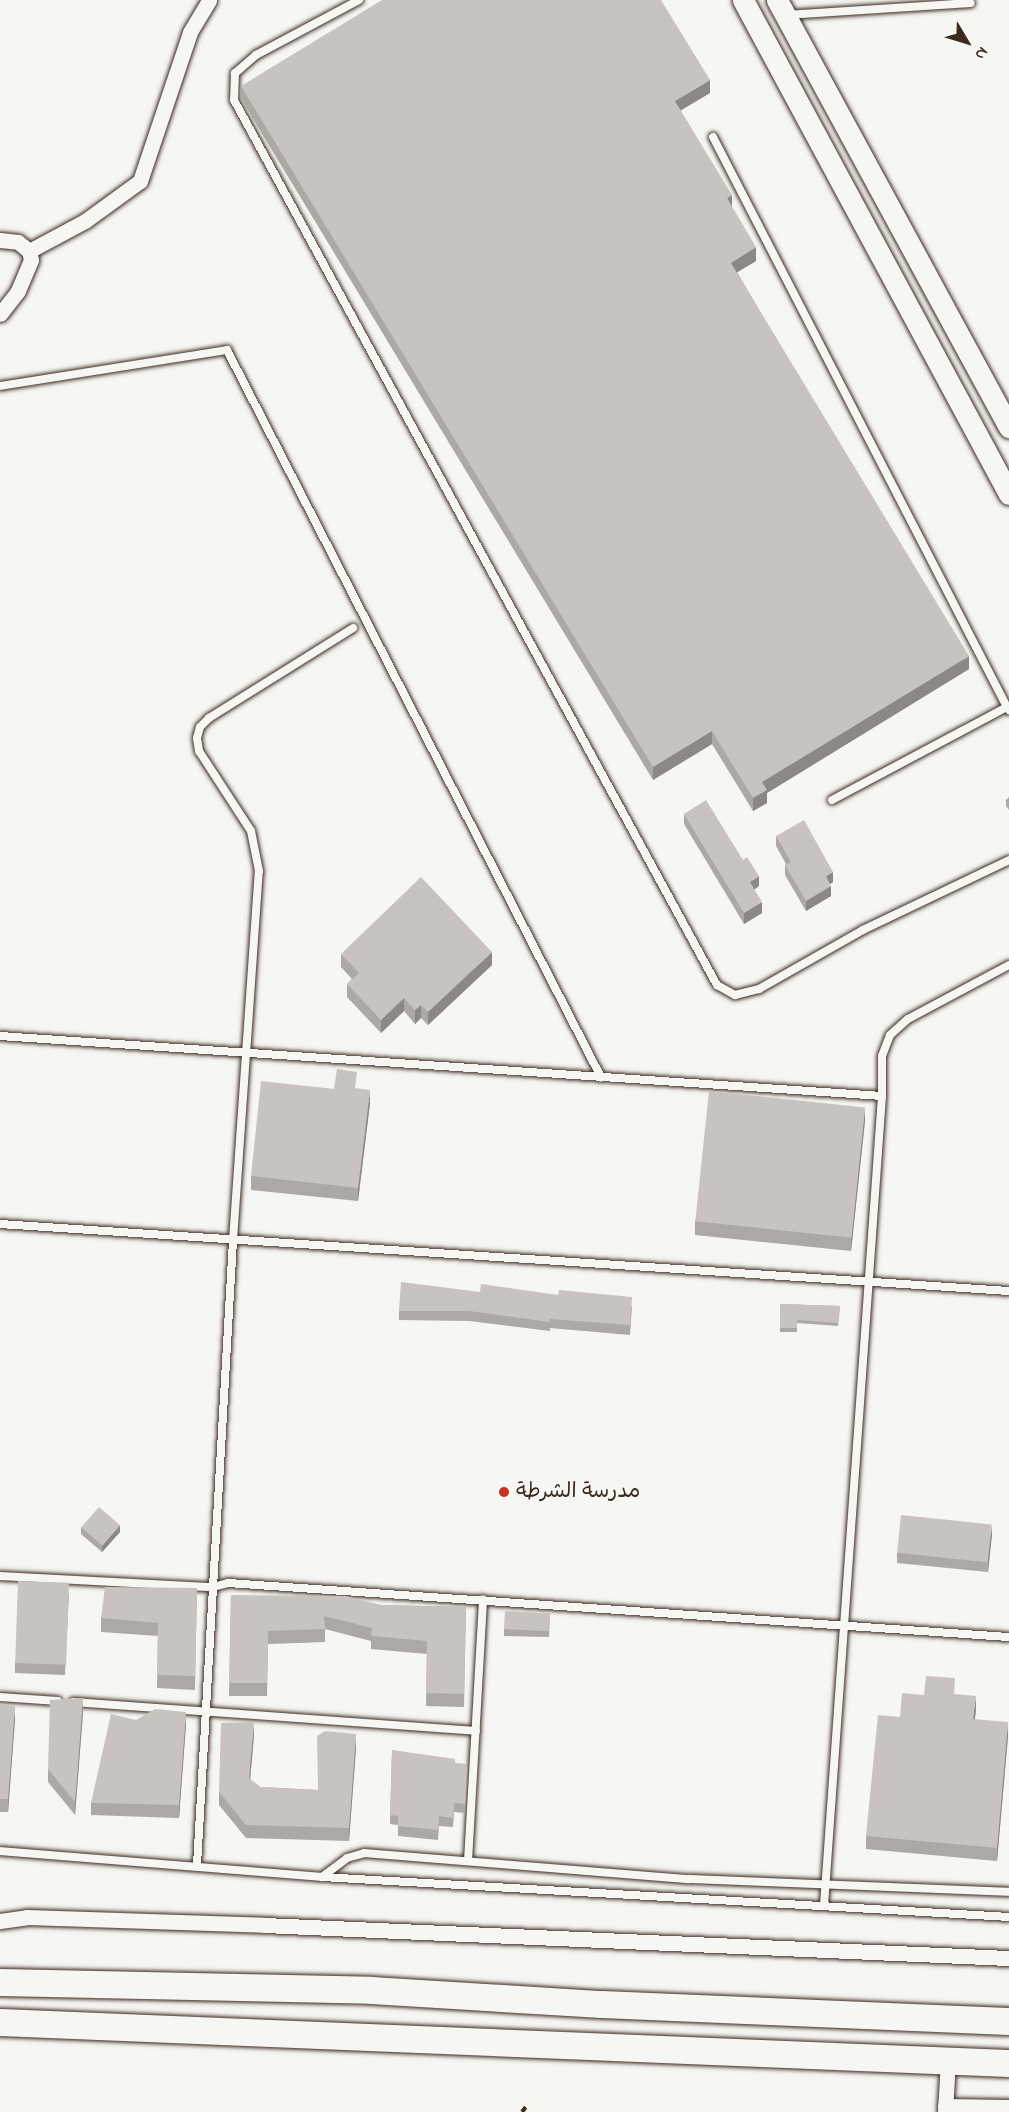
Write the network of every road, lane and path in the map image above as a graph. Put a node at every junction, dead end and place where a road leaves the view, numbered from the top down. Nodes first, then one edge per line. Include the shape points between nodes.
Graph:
1 (209, 0) edge
2 (359, 0) edge
3 (742, 0) edge
4 (971, 3) dead end
5 (781, 7) edge
6 (713, 137) dead end
7 (0, 240) edge
8 (29, 251) junction
9 (0, 314) edge
10 (0, 386) edge
11 (1009, 427) edge
12 (1009, 494) edge
13 (353, 628) dead end
14 (1008, 709) edge
15 (832, 800) dead end
16 (1009, 860) edge
17 (1009, 965) edge
18 (0, 1036) edge
19 (246, 1053) junction
20 (601, 1077) junction
21 (882, 1096) junction
22 (0, 1224) edge
23 (232, 1240) junction
24 (869, 1282) junction
25 (1009, 1291) edge
26 (0, 1576) edge
27 (213, 1587) junction
28 (483, 1599) junction
29 (844, 1626) junction
30 (1009, 1637) edge
31 (0, 1697) edge
32 (205, 1712) junction
33 (476, 1731) junction
34 (0, 1851) edge
35 (468, 1861) junction
36 (197, 1865) junction
37 (322, 1877) junction
38 (825, 1885) junction
39 (1009, 1892) edge
40 (824, 1906) junction
41 (1009, 1917) edge
42 (0, 1921) edge
43 (1009, 1958) edge
44 (0, 1982) edge
45 (1009, 2021) edge
46 (0, 2022) edge
47 (948, 2060) junction
48 (1009, 2063) edge
49 (528, 2104) dead end
50 (1009, 2107) edge
51 (945, 2109) edge
52 (522, 2112) edge

1 - 8 street via 190,32 140,181 85,221
2 - 16 lane via 256,55 234,73 234,100 717,985 735,995 759,989 863,930
3 - 12 street
4 - 5 lane
5 - 11 street
6 - 14 lane
7 - 8 street via 18,242
8 - 9 street via 28,272
10 - 20 lane via 227,350
13 - 19 lane via 200,727 199,751 251,831 256,848 258,907
14 - 15 lane
17 - 21 lane via 908,1019 890,1035 882,1056
18 - 19 lane
19 - 20 lane
19 - 23 lane
20 - 21 lane
21 - 24 lane
22 - 23 lane
23 - 24 lane
23 - 27 lane
24 - 25 lane
24 - 29 lane
26 - 27 lane
27 - 28 lane via 228,1583
27 - 32 lane
28 - 29 lane
28 - 33 lane
29 - 30 lane
29 - 38 lane
31 - 32 lane
32 - 33 lane
32 - 36 lane
33 - 35 lane
34 - 36 lane
35 - 37 lane via 364,1853 347,1858
35 - 38 lane via 689,1879
36 - 37 lane
37 - 40 lane
38 - 39 lane
38 - 40 lane
40 - 41 lane
42 - 43 street via 27,1917 240,1924
44 - 45 highway via 371,1990
46 - 47 highway
47 - 48 highway
47 - 51 street
49 - 52 path
50 - 51 street

